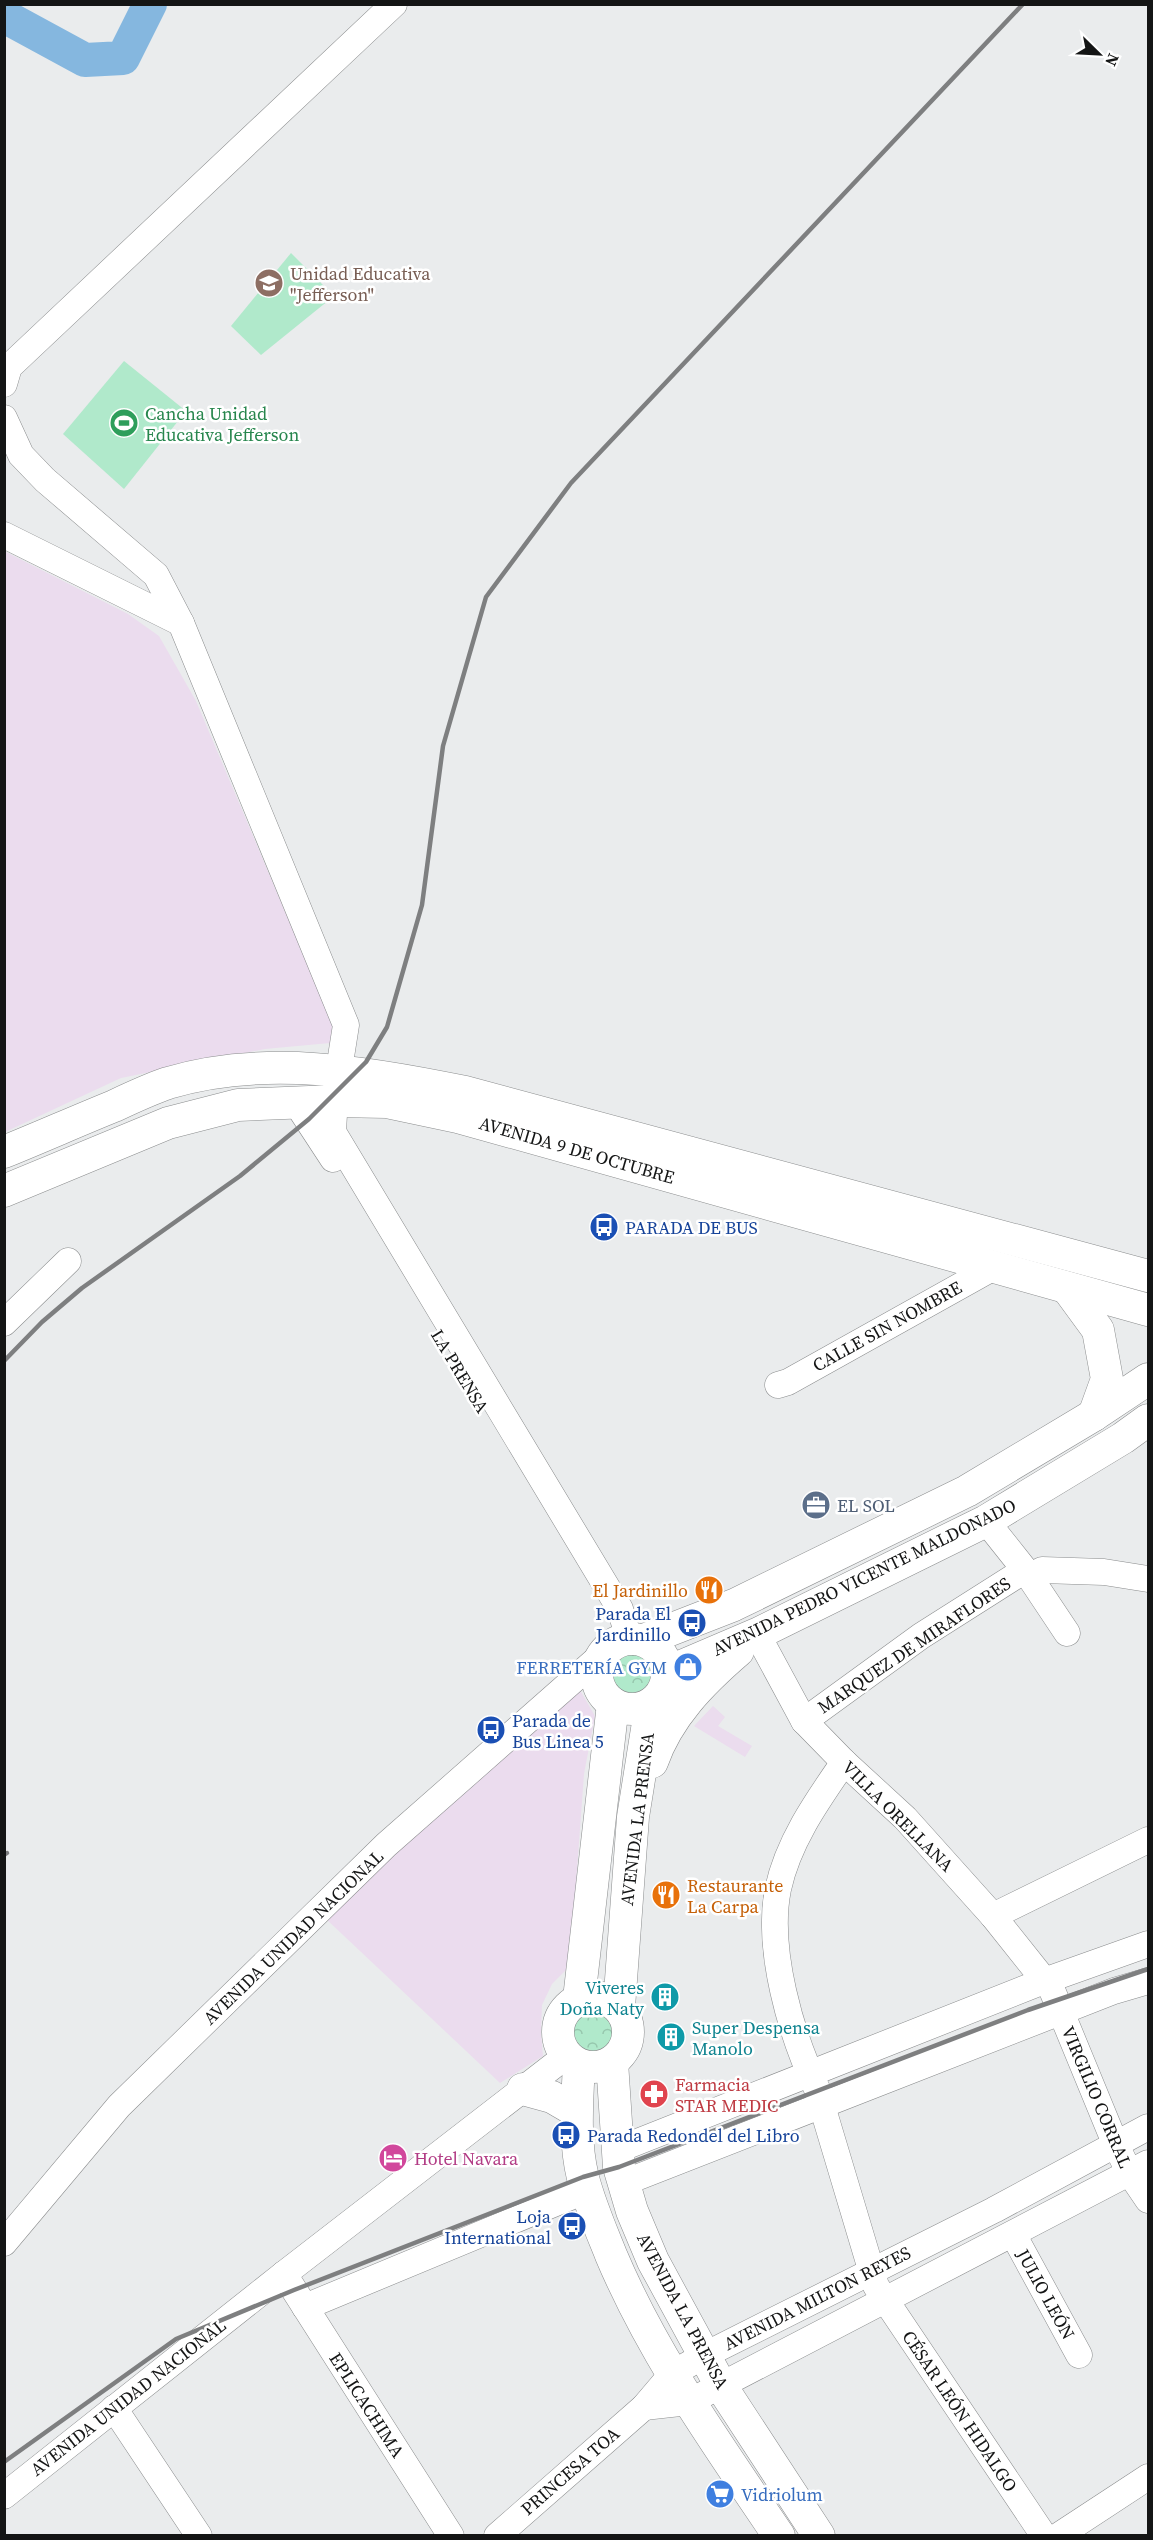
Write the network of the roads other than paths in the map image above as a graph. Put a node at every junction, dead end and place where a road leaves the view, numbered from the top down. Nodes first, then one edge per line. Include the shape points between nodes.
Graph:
1 (393, 4) edge
2 (4, 384) edge
3 (4, 418) edge
4 (4, 535) edge
5 (181, 623) junction
6 (340, 1070) junction
7 (334, 1101) junction
8 (297, 1104) junction
9 (4, 1152) edge
10 (4, 1191) edge
11 (69, 1261) dead end
12 (996, 1266) junction
13 (1149, 1276) edge
14 (1068, 1290) junction
15 (1149, 1310) edge
16 (4, 1323) edge
17 (1149, 1379) edge
18 (778, 1385) dead end
19 (1094, 1415) junction
20 (1149, 1420) edge
21 (986, 1521) junction
22 (1028, 1574) junction
23 (1149, 1579) edge
24 (1067, 1633) dead end
25 (757, 1634) junction
26 (623, 1643) junction
27 (668, 1672) junction
28 (613, 1704) junction
29 (651, 1704) junction
30 (804, 1721) junction
31 (844, 1762) junction
32 (633, 1817) junction
33 (1149, 1840) edge
34 (993, 1916) junction
35 (1149, 1944) edge
36 (1149, 1981) edge
37 (1052, 1995) junction
38 (579, 1999) junction
39 (619, 2007) junction
40 (572, 2061) junction
41 (612, 2062) junction
42 (809, 2073) junction
43 (523, 2089) junction
44 (821, 2104) junction
45 (576, 2111) junction
46 (1149, 2127) edge
47 (1115, 2143) junction
48 (617, 2150) junction
49 (1139, 2167) edge
50 (623, 2183) junction
51 (587, 2190) junction
52 (1149, 2200) edge
53 (1013, 2234) junction
54 (4, 2243) edge
55 (284, 2274) junction
56 (877, 2285) junction
57 (305, 2307) junction
58 (1079, 2355) dead end
59 (703, 2356) junction
60 (672, 2374) junction
61 (721, 2386) junction
62 (689, 2402) junction
63 (645, 2407) junction
64 (114, 2408) junction
65 (1149, 2477) edge
66 (4, 2496) edge
67 (199, 2535) edge
68 (451, 2535) edge
69 (496, 2535) edge
70 (779, 2535) edge
71 (819, 2535) edge
72 (1044, 2535) edge
73 (1058, 2535) edge

1 - 2 street via 9,367
3 - 5 street via 21,455 45,480 156,575
4 - 5 street
5 - 6 street via 346,1025
6 - 7 street
6 - 9 main road, AVENIDA 9 DE OCTUBRE via 297,1067 207,1073 167,1083
6 - 13 main road, AVENIDA 9 DE OCTUBRE via 465,1092
7 - 8 main road, AVENIDA 9 DE OCTUBRE
7 - 12 main road, AVENIDA 9 DE OCTUBRE via 387,1102 458,1117
7 - 26 street, LA PRENSA via 333,1132 620,1610
8 - 10 main road, AVENIDA 9 DE OCTUBRE via 238,1105 168,1123
8 - 26 street, LA PRENSA
11 - 16 street
12 - 14 main road, AVENIDA 9 DE OCTUBRE
12 - 18 street, CALLE SIN NOMBRE
14 - 15 main road, AVENIDA 9 DE OCTUBRE
14 - 19 main road via 1098,1330 1107,1379
17 - 19 main road, AVENIDA PEDRO VICENTE MALDONADO
19 - 26 main road, AVENIDA PEDRO VICENTE MALDONADO via 967,1491 734,1605
20 - 21 main road, AVENIDA PEDRO VICENTE MALDONADO
21 - 22 street
21 - 25 main road, AVENIDA PEDRO VICENTE MALDONADO
22 - 23 street, MARQUEZ DE MIRAFLORES via 1042,1570 1104,1572
22 - 24 street
22 - 30 street, MARQUEZ DE MIRAFLORES via 921,1635
25 - 27 main road, AVENIDA PEDRO VICENTE MALDONADO
25 - 30 street, VILLA ORELLANA
25 - 32 main road via 715,1670 682,1707 661,1738
26 - 27 main road via 657,1647
26 - 28 main road via 597,1666 597,1680
26 - 54 street, AVENIDA UNIDAD NACIONAL via 386,1845 119,2106
27 - 29 main road via 661,1696
28 - 29 main road via 625,1709
28 - 38 main road, AVENIDA LA PRENSA
29 - 32 main road, AVENIDA LA PRENSA
30 - 31 street, VILLA ORELLANA
31 - 34 street, VILLA ORELLANA via 905,1818
31 - 42 street, CÉSAR LEÓN HIDALGO via 808,1814 778,1888 774,1927 779,1980
32 - 39 main road, AVENIDA LA PRENSA
33 - 34 street
34 - 37 street, VILLA ORELLANA
35 - 37 street
36 - 37 street via 1114,1991
37 - 42 street
37 - 44 street
37 - 47 street, VIRGILIO CORRAL
38 - 39 main road via 593,1996
38 - 40 main road via 560,2018 557,2031 559,2044
39 - 41 main road via 627,2020 629,2036 623,2051
40 - 41 main road via 590,2068
40 - 43 street, AVENIDA UNIDAD NACIONAL
40 - 45 main road, AVENIDA LA PRENSA
41 - 48 main road, AVENIDA LA PRENSA
42 - 44 street, CÉSAR LEÓN HIDALGO
42 - 48 street
43 - 45 main road via 552,2097
43 - 55 street, AVENIDA UNIDAD NACIONAL
44 - 50 street
44 - 56 street, CÉSAR LEÓN HIDALGO
45 - 51 main road, AVENIDA LA PRENSA
46 - 47 street, AVENIDA MILTON REYES
47 - 49 street, VIRGILIO CORRAL
47 - 56 street, AVENIDA MILTON REYES via 994,2210
48 - 50 main road, AVENIDA LA PRENSA
49 - 52 street, VIRGILIO CORRAL
49 - 53 street, AVENIDA MILTON REYES
50 - 59 main road, AVENIDA LA PRENSA via 653,2261
51 - 57 street
51 - 60 main road, AVENIDA LA PRENSA via 631,2303
53 - 56 street, AVENIDA MILTON REYES
53 - 58 street, JULIO LEÓN
55 - 57 street, EPLICACHIMA
55 - 64 street, AVENIDA UNIDAD NACIONAL
56 - 59 street, AVENIDA MILTON REYES
56 - 61 street, AVENIDA MILTON REYES
56 - 72 street, CÉSAR LEÓN HIDALGO
57 - 68 street, EPLICACHIMA
59 - 60 street, AVENIDA MILTON REYES
59 - 61 main road, AVENIDA LA PRENSA
60 - 62 main road, AVENIDA LA PRENSA
60 - 63 street, AVENIDA MILTON REYES
61 - 62 street, AVENIDA MILTON REYES
61 - 71 main road, AVENIDA LA PRENSA
62 - 63 street, AVENIDA MILTON REYES
62 - 70 main road, AVENIDA LA PRENSA
63 - 69 street, PRINCESA TOA
64 - 66 street, AVENIDA UNIDAD NACIONAL
64 - 67 street
65 - 73 street

